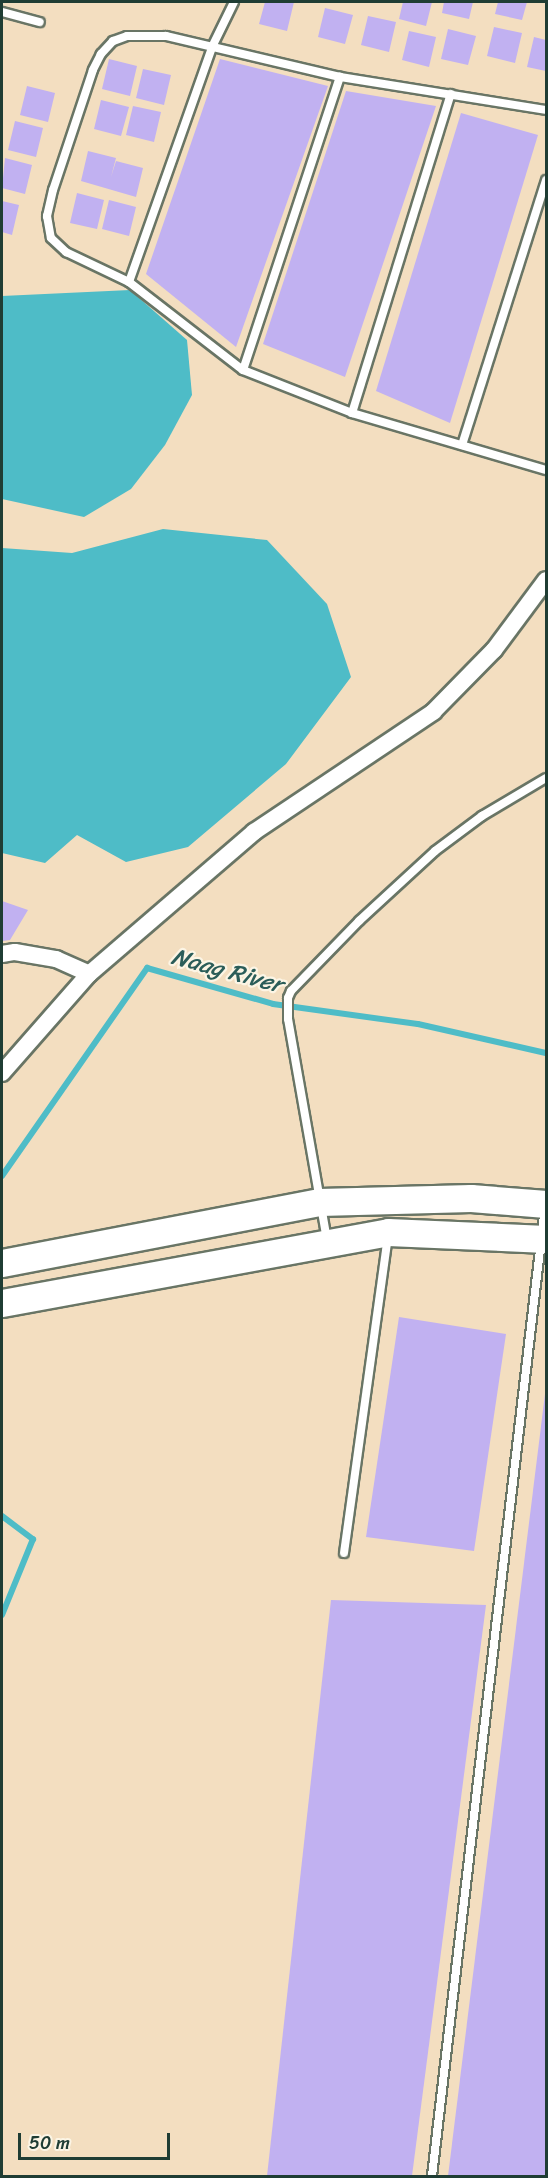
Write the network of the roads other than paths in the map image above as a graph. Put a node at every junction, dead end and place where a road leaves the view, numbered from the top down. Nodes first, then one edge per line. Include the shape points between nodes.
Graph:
1 (234, 2) edge
2 (2, 12) edge
3 (40, 22) dead end
4 (212, 47) junction
5 (340, 77) junction
6 (451, 94) junction
7 (546, 111) edge
8 (546, 180) edge
9 (129, 282) junction
10 (243, 370) junction
11 (352, 413) junction
12 (462, 445) junction
13 (546, 470) edge
14 (546, 580) edge
15 (546, 778) edge
16 (2, 954) edge
17 (89, 974) junction
18 (3, 1069) edge
19 (319, 1202) junction
20 (546, 1204) edge
21 (388, 1232) junction
22 (544, 1239) edge
23 (328, 1241) junction
24 (2, 1263) edge
25 (2, 1303) edge
26 (344, 1553) dead end
27 (432, 2176) edge

1 - 4 lane
2 - 3 lane
4 - 5 lane
4 - 9 lane
4 - 9 lane via 166,36 128,36 113,42 93,70 47,216 51,238 66,252
5 - 6 lane
5 - 10 lane
6 - 7 lane
6 - 11 lane
8 - 12 lane
9 - 10 lane
10 - 11 lane
11 - 12 lane
12 - 13 lane
14 - 17 street via 494,650 434,712 254,832
15 - 19 lane via 482,816 435,851 291,991 287,1013
16 - 17 street via 15,952 56,959
17 - 18 street
19 - 20 highway via 471,1198
19 - 23 lane
19 - 24 highway
20 - 22 lane
21 - 22 highway
21 - 23 highway
21 - 26 lane
22 - 27 lane
23 - 25 highway

